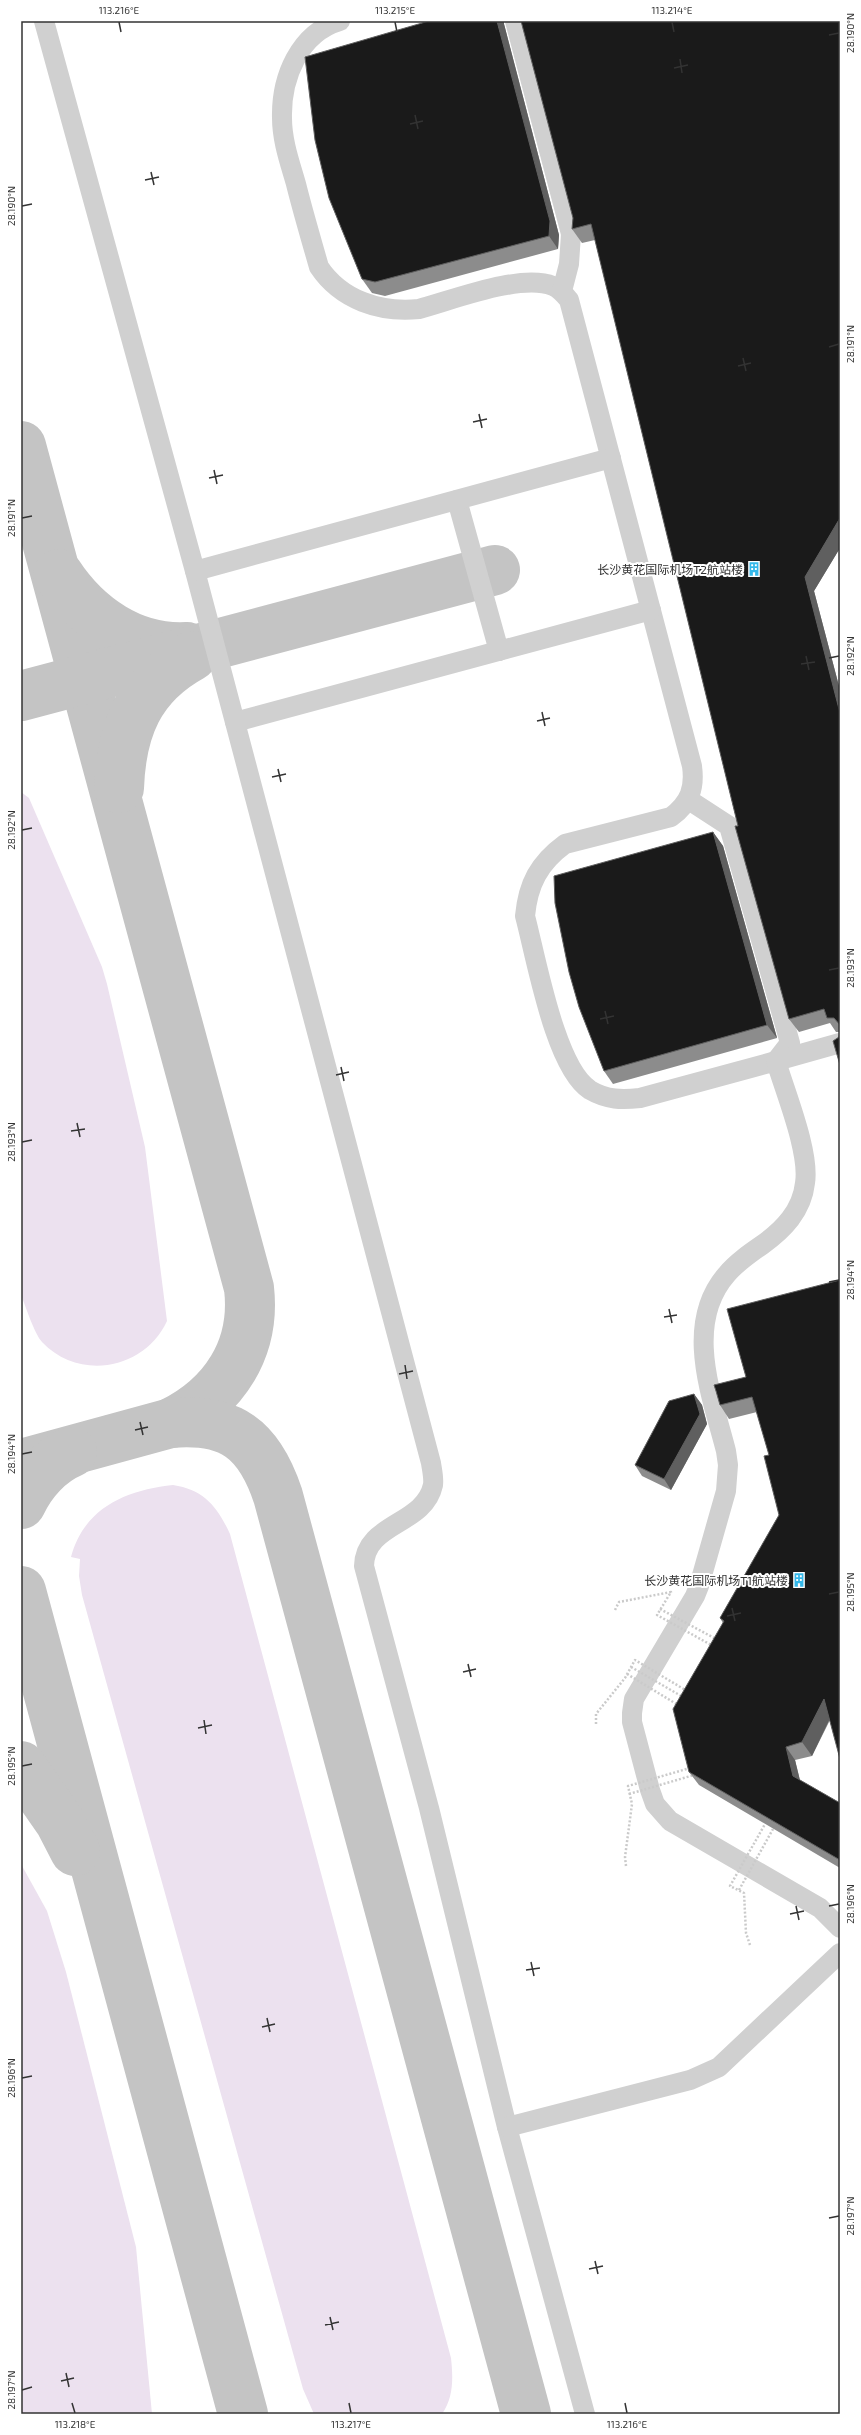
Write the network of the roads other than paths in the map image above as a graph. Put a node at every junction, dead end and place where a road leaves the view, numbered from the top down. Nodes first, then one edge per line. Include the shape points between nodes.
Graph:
1 (44, 21) edge
2 (340, 21) edge
3 (516, 21) edge
4 (562, 290) junction
5 (611, 458) junction
6 (457, 500) junction
7 (195, 571) junction
8 (651, 610) junction
9 (499, 651) junction
10 (235, 722) junction
11 (689, 800) junction
12 (840, 1043) edge
13 (776, 1061) junction
14 (840, 1928) edge
15 (840, 1953) edge
16 (507, 2127) junction
17 (585, 2414) edge

1 - 7 lane
2 - 4 lane via 316,32 298,54 286,82 282,118 286,148 313,248 319,267 328,280 366,304 402,310 419,309 525,282 541,282
3 - 4 lane via 571,234 569,264
4 - 5 lane via 573,311
5 - 6 lane
5 - 8 lane
6 - 7 lane
6 - 9 lane
7 - 10 lane
8 - 9 lane
8 - 11 lane via 692,766 694,779
9 - 10 lane
10 - 16 lane via 431,1463 433,1485 429,1494 410,1516 378,1534 367,1548 364,1566 429,1808
11 - 13 lane via 729,826 790,1043
11 - 13 lane via 671,817 565,844 552,854 533,879 527,897 525,916 559,1045 576,1077 590,1090 607,1098 623,1100 640,1098
12 - 13 lane
13 - 14 lane via 803,1151 806,1183 802,1199 786,1225 726,1275 711,1301 704,1329 704,1359 726,1451 726,1491 695,1596 634,1700 632,1722 650,1790 662,1814 820,1908
15 - 16 lane via 719,2067 708,2074
16 - 17 lane

